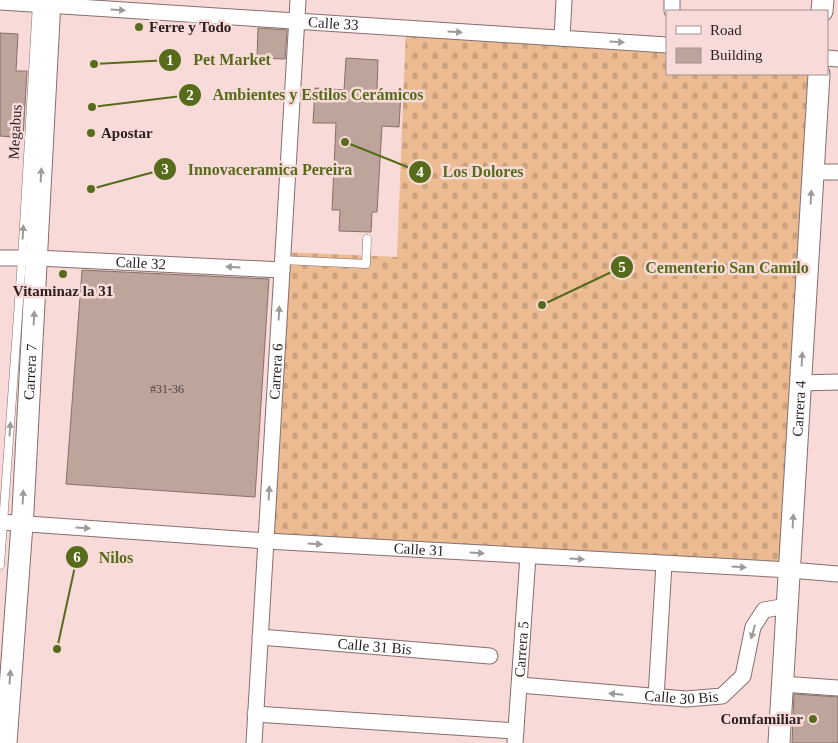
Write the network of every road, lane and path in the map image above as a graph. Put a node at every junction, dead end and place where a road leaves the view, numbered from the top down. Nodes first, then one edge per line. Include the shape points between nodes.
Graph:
1 (298, 0) edge
2 (564, 0) edge
3 (0, 2) edge
4 (42, 2) edge
5 (296, 21) junction
6 (562, 38) junction
7 (666, 45) edge
8 (819, 75) edge
9 (813, 172) junction
10 (838, 172) edge
11 (367, 239) dead end
12 (0, 258) edge
13 (29, 258) junction
14 (282, 265) junction
15 (838, 382) edge
16 (800, 383) junction
17 (8, 522) edge
18 (266, 541) junction
19 (528, 556) junction
20 (664, 564) junction
21 (0, 565) edge
22 (790, 570) junction
23 (838, 574) edge
24 (787, 606) junction
25 (260, 636) junction
26 (490, 656) dead end
27 (782, 684) junction
28 (520, 685) junction
29 (838, 688) edge
30 (656, 697) junction
31 (255, 714) junction
32 (515, 737) edge
33 (6, 743) edge
34 (254, 743) edge
35 (779, 743) edge

1 - 5 street, Carrera 6
2 - 6 street
3 - 4 street, Calle 33
4 -> 5 street, Calle 33
13 -> 4 main road, Carrera 7
5 -> 6 street, Calle 33
5 - 14 street, Carrera 6
6 -> 7 street, Calle 33
8 - 9 main road, Carrera 4
9 - 10 street
16 -> 9 main road, Carrera 4
11 - 14 lane via 366,264
12 - 13 street, Calle 32
14 -> 13 street, Calle 32
17 -> 13 main road, Carrera 7
18 -> 14 street, Carrera 6
15 - 16 street
22 -> 16 main road, Carrera 4
17 -> 18 street, Calle 31
17 - 21 lane
33 -> 17 main road, Carrera 7
18 -> 19 street, Calle 31
18 - 25 street, Carrera 6
19 -> 20 street, Calle 31
19 - 28 street, Carrera 5
20 -> 22 street, Calle 31
20 - 30 street
22 - 23 street, Calle 31
22 - 24 main road, Carrera 4
24 - 27 main road, Carrera 4
24 -> 30 street, Calle 30 Bis via 764,610 753,627 743,676 722,696
25 - 26 street, Calle 31 Bis
25 - 31 street, Carrera 6
27 - 29 street
27 - 35 main road, Carrera 4
30 -> 28 street, Calle 30 Bis
28 - 32 street, Carrera 5
31 - 32 street
31 - 34 street, Carrera 6

